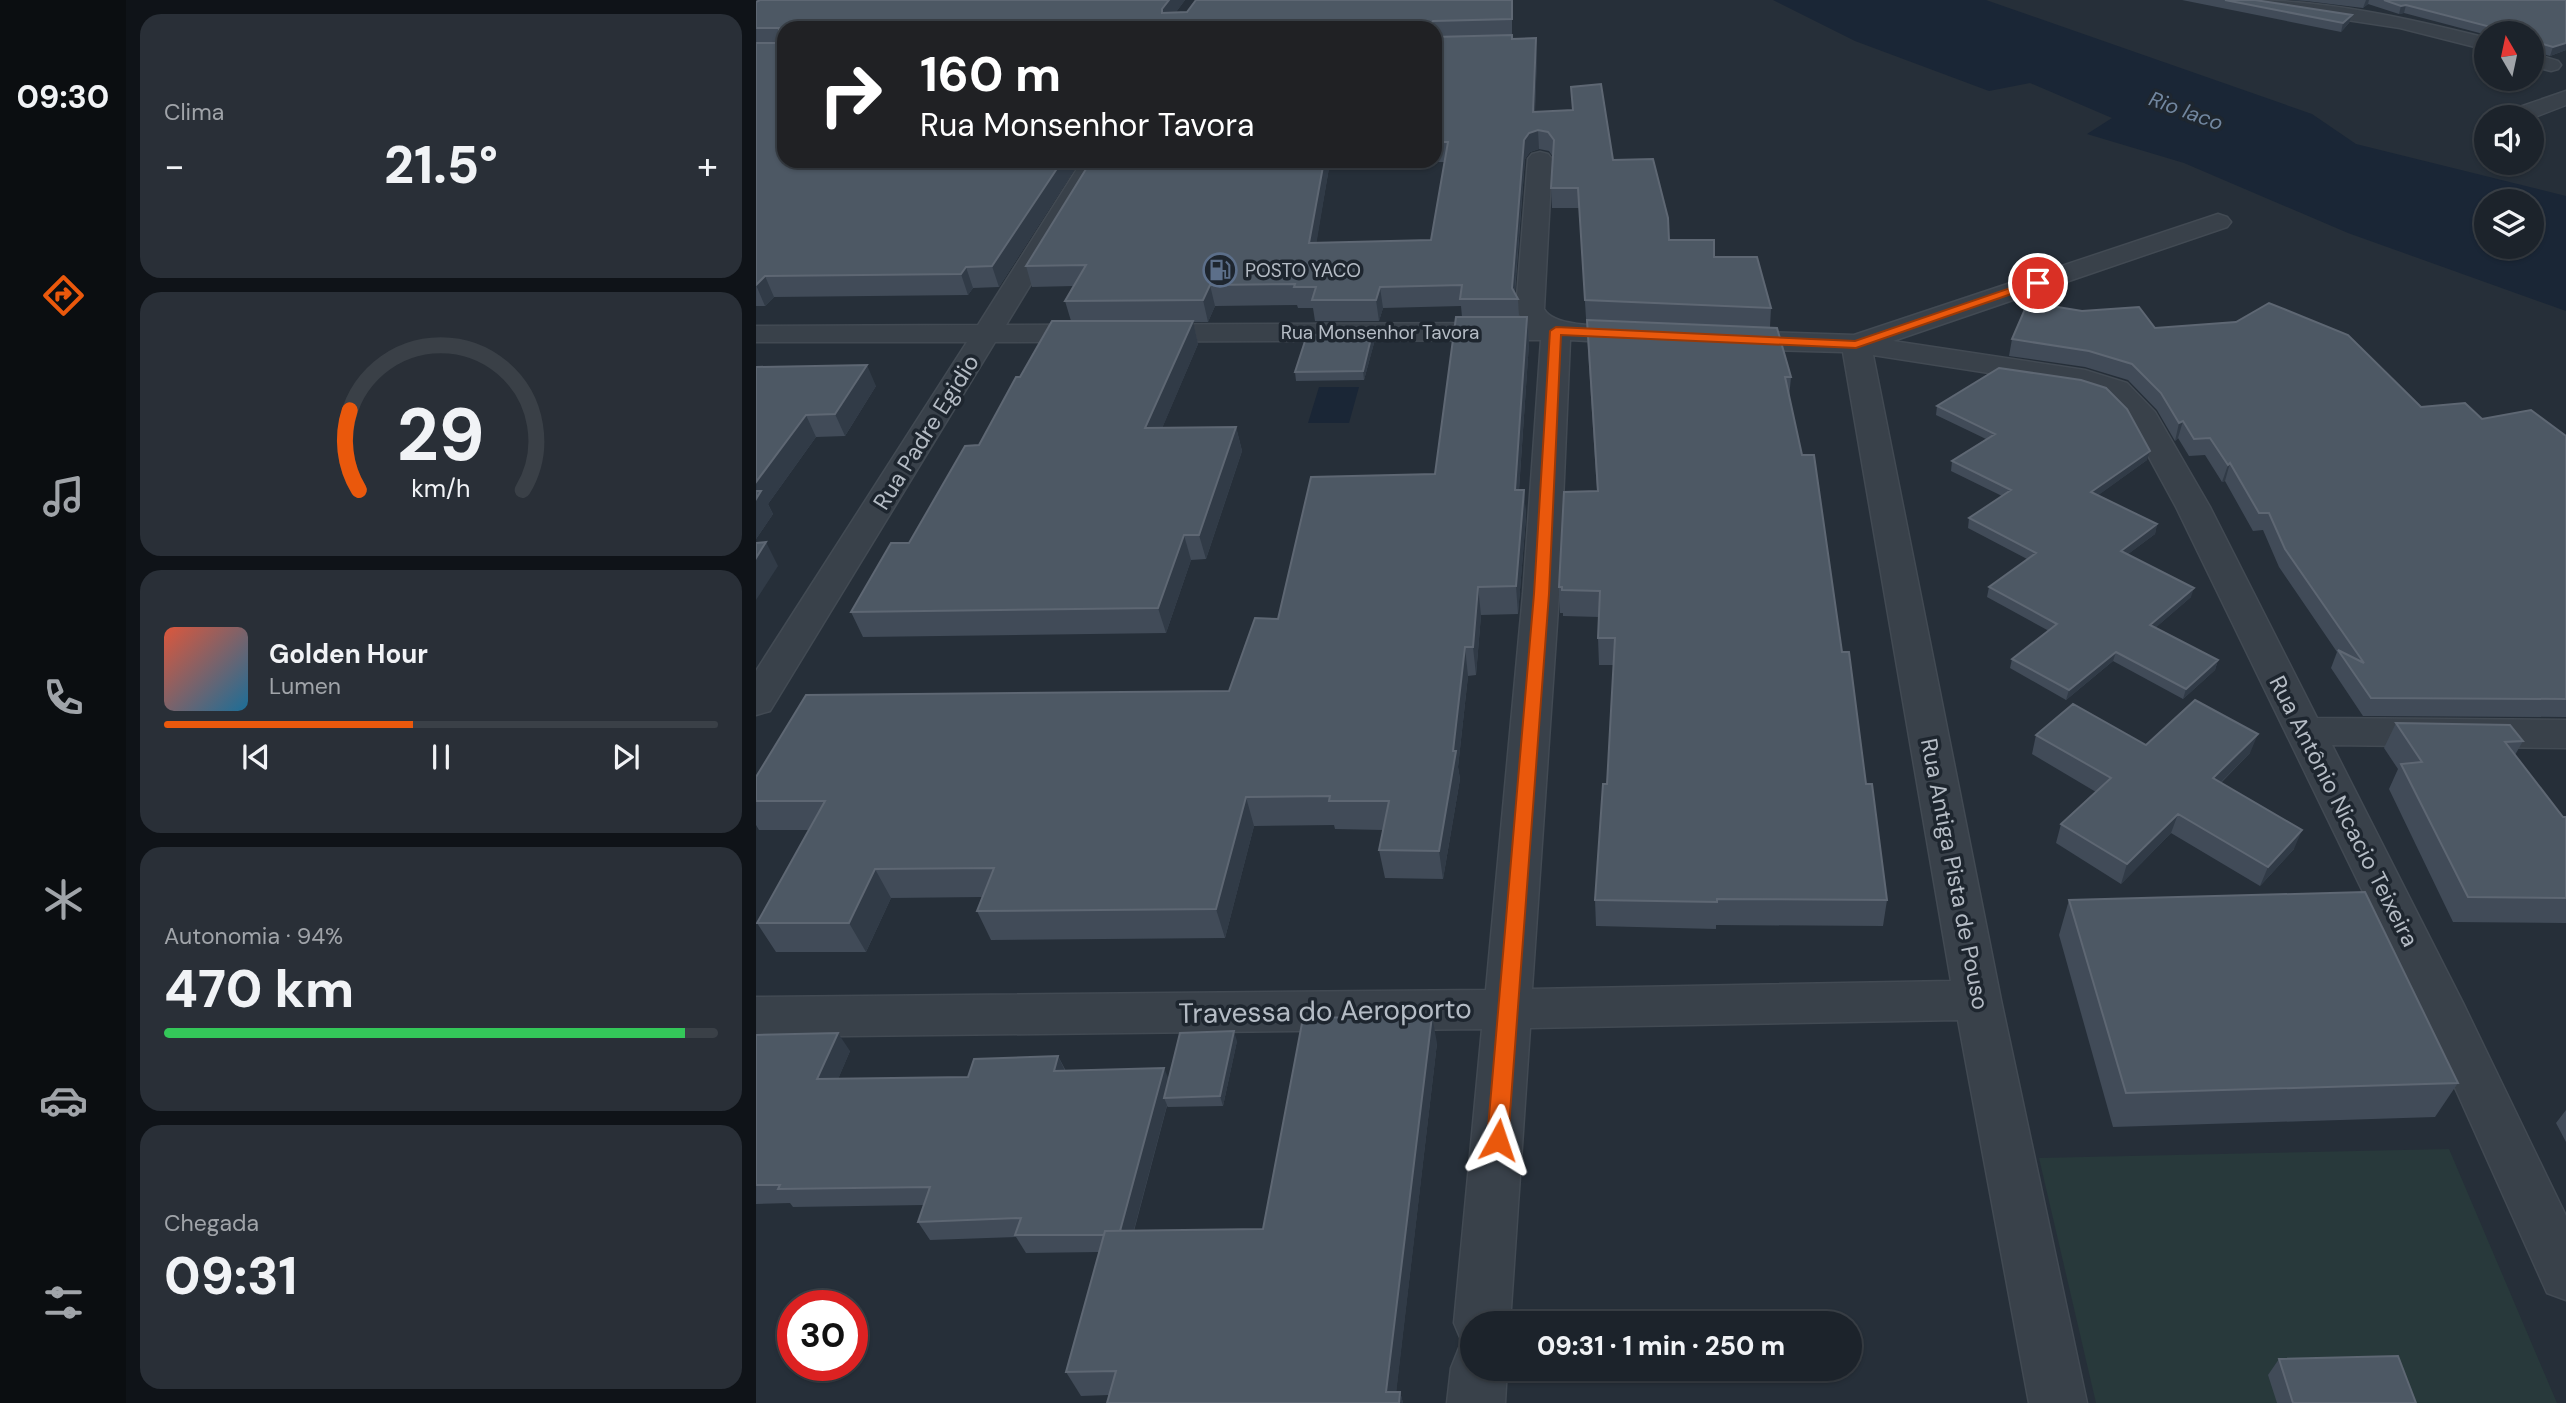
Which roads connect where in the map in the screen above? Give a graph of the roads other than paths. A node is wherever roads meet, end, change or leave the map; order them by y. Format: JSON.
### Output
{"nodes":[{"id":1,"x":2254,"y":0,"type":"edge"},
{"id":2,"x":2474,"y":41,"type":"edge"},
{"id":3,"x":2566,"y":99,"type":"edge"},
{"id":4,"x":2544,"y":106,"type":"edge"},
{"id":5,"x":1540,"y":159,"type":"edge"},
{"id":6,"x":1090,"y":168,"type":"edge"},
{"id":7,"x":2218,"y":222,"type":"dead end"},
{"id":8,"x":1556,"y":331,"type":"junction"},
{"id":9,"x":989,"y":333,"type":"junction"},
{"id":10,"x":756,"y":334,"type":"edge"},
{"id":11,"x":1661,"y":336,"type":"edge"},
{"id":12,"x":1700,"y":338,"type":"edge"},
{"id":13,"x":1856,"y":344,"type":"junction"},
{"id":14,"x":756,"y":702,"type":"edge"},
{"id":15,"x":2304,"y":731,"type":"junction"},
{"id":16,"x":2566,"y":734,"type":"edge"},
{"id":17,"x":1979,"y":1000,"type":"junction"},
{"id":18,"x":1509,"y":1009,"type":"junction"},
{"id":19,"x":756,"y":1017,"type":"edge"},
{"id":20,"x":2566,"y":1274,"type":"edge"},
{"id":21,"x":1483,"y":1311,"type":"edge"},
{"id":22,"x":1478,"y":1381,"type":"edge"},
{"id":23,"x":1476,"y":1403,"type":"edge"},
{"id":24,"x":2058,"y":1403,"type":"edge"}],
"edges":[{"from":1,"to":2,"type":"street"},
{"from":3,"to":4,"type":"street"},
{"from":5,"to":8,"type":"street"},
{"from":6,"to":9,"type":"street","name":"Rua Padre Egidio"},
{"from":7,"to":13,"type":"street"},
{"from":8,"to":9,"type":"street","name":"Rua Monsenhor Tavora"},
{"from":8,"to":11,"type":"street","name":"Rua Monsenhor Tavora"},
{"from":8,"to":18,"type":"street"},
{"from":9,"to":10,"type":"street","name":"Rua Monsenhor Tavora"},
{"from":9,"to":14,"type":"street","name":"Rua Padre Egidio"},
{"from":12,"to":13,"type":"street"},
{"from":13,"to":15,"type":"street","name":"Rua Antônio Nicacio Teixeira"},
{"from":13,"to":17,"type":"street","name":"Rua Antiga Pista de Pouso"},
{"from":15,"to":16,"type":"street"},
{"from":15,"to":20,"type":"street","name":"Rua Antônio Nicacio Teixeira"},
{"from":17,"to":18,"type":"street","name":"Travessa do Aeroporto"},
{"from":17,"to":24,"type":"street","name":"Rua Antiga Pista de Pouso"},
{"from":18,"to":19,"type":"street","name":"Travessa do Aeroporto"},
{"from":18,"to":21,"type":"street"},
{"from":22,"to":23,"type":"street"}]}
